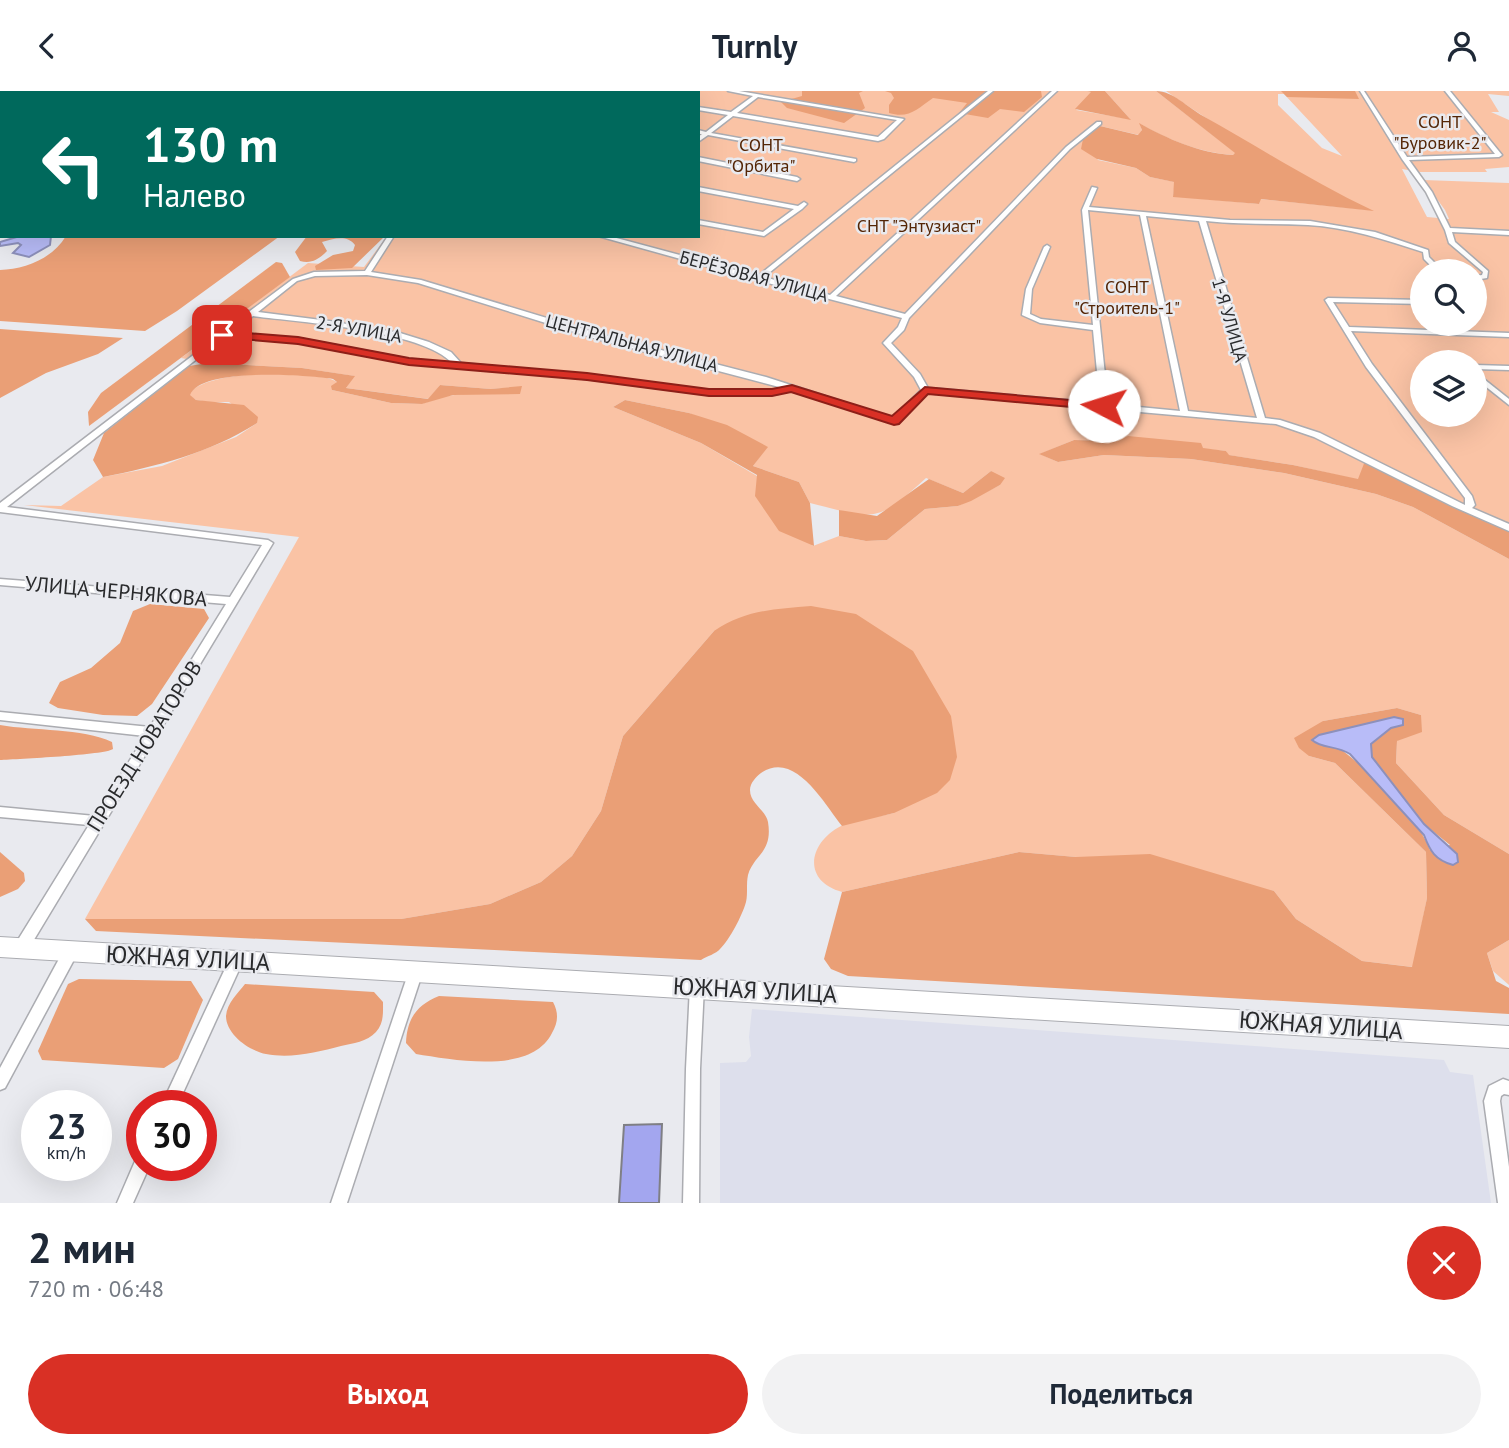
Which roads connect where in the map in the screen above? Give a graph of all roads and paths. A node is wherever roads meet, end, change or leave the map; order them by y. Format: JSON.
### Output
{"nodes":[{"id":1,"x":730,"y":91,"type":"edge"},
{"id":2,"x":991,"y":91,"type":"edge"},
{"id":3,"x":1055,"y":91,"type":"edge"},
{"id":4,"x":1362,"y":91,"type":"edge"},
{"id":5,"x":1447,"y":91,"type":"edge"},
{"id":6,"x":756,"y":96,"type":"junction"},
{"id":7,"x":700,"y":108,"type":"edge"},
{"id":8,"x":733,"y":114,"type":"junction"},
{"id":9,"x":1099,"y":123,"type":"dead end"},
{"id":10,"x":700,"y":132,"type":"edge"},
{"id":11,"x":707,"y":133,"type":"junction"},
{"id":12,"x":700,"y":138,"type":"edge"},
{"id":13,"x":700,"y":159,"type":"edge"},
{"id":14,"x":1405,"y":159,"type":"junction"},
{"id":15,"x":854,"y":160,"type":"dead end"},
{"id":16,"x":797,"y":179,"type":"dead end"},
{"id":17,"x":1094,"y":188,"type":"dead end"},
{"id":18,"x":700,"y":189,"type":"edge"},
{"id":19,"x":1085,"y":208,"type":"junction"},
{"id":20,"x":1143,"y":214,"type":"junction"},
{"id":21,"x":1202,"y":220,"type":"junction"},
{"id":22,"x":700,"y":222,"type":"edge"},
{"id":23,"x":1448,"y":230,"type":"junction"},
{"id":24,"x":1509,"y":233,"type":"edge"},
{"id":25,"x":390,"y":238,"type":"edge"},
{"id":26,"x":608,"y":238,"type":"edge"},
{"id":27,"x":1047,"y":247,"type":"dead end"},
{"id":28,"x":1427,"y":259,"type":"edge"},
{"id":29,"x":1470,"y":259,"type":"edge"},
{"id":30,"x":367,"y":273,"type":"junction"},
{"id":31,"x":758,"y":279,"type":"junction"},
{"id":32,"x":830,"y":298,"type":"junction"},
{"id":33,"x":1410,"y":302,"type":"edge"},
{"id":34,"x":250,"y":313,"type":"junction"},
{"id":35,"x":906,"y":317,"type":"junction"},
{"id":36,"x":1097,"y":328,"type":"junction"},
{"id":37,"x":1348,"y":329,"type":"junction"},
{"id":38,"x":222,"y":335,"type":"junction"},
{"id":39,"x":1509,"y":335,"type":"edge"},
{"id":40,"x":459,"y":366,"type":"junction"},
{"id":41,"x":1487,"y":367,"type":"edge"},
{"id":42,"x":1509,"y":368,"type":"edge"},
{"id":43,"x":1487,"y":384,"type":"edge"},
{"id":44,"x":792,"y":388,"type":"junction"},
{"id":45,"x":925,"y":390,"type":"junction"},
{"id":46,"x":1509,"y":403,"type":"edge"},
{"id":47,"x":1104,"y":406,"type":"junction"},
{"id":48,"x":1184,"y":412,"type":"junction"},
{"id":49,"x":1261,"y":419,"type":"junction"},
{"id":50,"x":0,"y":509,"type":"edge"},
{"id":51,"x":1466,"y":509,"type":"junction"},
{"id":52,"x":1509,"y":528,"type":"edge"},
{"id":53,"x":0,"y":582,"type":"edge"},
{"id":54,"x":232,"y":601,"type":"junction"},
{"id":55,"x":0,"y":716,"type":"edge"},
{"id":56,"x":154,"y":732,"type":"junction"},
{"id":57,"x":0,"y":811,"type":"edge"},
{"id":58,"x":98,"y":821,"type":"junction"},
{"id":59,"x":10,"y":947,"type":"edge"},
{"id":60,"x":71,"y":951,"type":"junction"},
{"id":61,"x":236,"y":961,"type":"junction"},
{"id":62,"x":416,"y":971,"type":"junction"},
{"id":63,"x":697,"y":986,"type":"junction"},
{"id":64,"x":1509,"y":1037,"type":"edge"},
{"id":65,"x":0,"y":1083,"type":"edge"},
{"id":66,"x":1509,"y":1088,"type":"edge"},
{"id":67,"x":176,"y":1090,"type":"edge"},
{"id":68,"x":135,"y":1181,"type":"edge"},
{"id":69,"x":125,"y":1203,"type":"edge"},
{"id":70,"x":339,"y":1203,"type":"edge"},
{"id":71,"x":691,"y":1203,"type":"edge"},
{"id":72,"x":1506,"y":1203,"type":"edge"}],
"edges":[{"from":1,"to":6,"type":"street"},
{"from":2,"to":31,"type":"street"},
{"from":3,"to":32,"type":"street"},
{"from":4,"to":14,"type":"street"},
{"from":5,"to":14,"type":"street"},
{"from":6,"to":8,"type":"street"},
{"from":6,"to":8,"type":"street"},
{"from":7,"to":8,"type":"street"},
{"from":8,"to":11,"type":"street"},
{"from":9,"to":35,"type":"street"},
{"from":10,"to":11,"type":"street"},
{"from":11,"to":12,"type":"street"},
{"from":11,"to":15,"type":"street"},
{"from":13,"to":16,"type":"street"},
{"from":14,"to":23,"type":"street"},
{"from":17,"to":19,"type":"street"},
{"from":18,"to":22,"type":"street"},
{"from":19,"to":20,"type":"street"},
{"from":19,"to":36,"type":"street"},
{"from":20,"to":21,"type":"street"},
{"from":20,"to":48,"type":"street"},
{"from":21,"to":28,"type":"street"},
{"from":21,"to":49,"type":"street","name":"1-Я УЛИЦА"},
{"from":23,"to":24,"type":"street"},
{"from":23,"to":29,"type":"street"},
{"from":25,"to":30,"type":"street"},
{"from":26,"to":31,"type":"street","name":"БЕРЁЗОВАЯ УЛИЦА"},
{"from":27,"to":36,"type":"street"},
{"from":30,"to":34,"type":"street","name":"ЦЕНТРАЛЬНАЯ УЛИЦА"},
{"from":30,"to":44,"type":"street","name":"ЦЕНТРАЛЬНАЯ УЛИЦА"},
{"from":31,"to":32,"type":"street","name":"БЕРЁЗОВАЯ УЛИЦА"},
{"from":32,"to":35,"type":"street","name":"БЕРЁЗОВАЯ УЛИЦА"},
{"from":33,"to":37,"type":"street"},
{"from":34,"to":38,"type":"street","name":"ЦЕНТРАЛЬНАЯ УЛИЦА"},
{"from":34,"to":40,"type":"street","name":"2-Я УЛИЦА"},
{"from":35,"to":45,"type":"street"},
{"from":36,"to":47,"type":"street"},
{"from":37,"to":39,"type":"street"},
{"from":37,"to":51,"type":"street"},
{"from":38,"to":40,"type":"street"},
{"from":38,"to":50,"type":"street","name":"ЦЕНТРАЛЬНАЯ УЛИЦА"},
{"from":40,"to":44,"type":"street"},
{"from":41,"to":42,"type":"street"},
{"from":43,"to":46,"type":"street"},
{"from":44,"to":45,"type":"street","name":"ЦЕНТРАЛЬНАЯ УЛИЦА"},
{"from":45,"to":47,"type":"street"},
{"from":47,"to":48,"type":"street"},
{"from":48,"to":49,"type":"street"},
{"from":49,"to":51,"type":"street"},
{"from":50,"to":54,"type":"street","name":"ПРОЕЗД НОВАТОРОВ"},
{"from":51,"to":52,"type":"street"},
{"from":53,"to":54,"type":"street","name":"УЛИЦА ЧЕРНЯКОВА"},
{"from":54,"to":56,"type":"street","name":"ПРОЕЗД НОВАТОРОВ"},
{"from":55,"to":56,"type":"street"},
{"from":56,"to":58,"type":"street","name":"ПРОЕЗД НОВАТОРОВ"},
{"from":57,"to":58,"type":"street"},
{"from":58,"to":59,"type":"street","name":"ПРОЕЗД НОВАТОРОВ"},
{"from":59,"to":60,"type":"main road","name":"ЮЖНАЯ УЛИЦА"},
{"from":60,"to":61,"type":"main road","name":"ЮЖНАЯ УЛИЦА"},
{"from":60,"to":65,"type":"street"},
{"from":61,"to":62,"type":"main road","name":"ЮЖНАЯ УЛИЦА"},
{"from":61,"to":67,"type":"street"},
{"from":62,"to":63,"type":"main road","name":"ЮЖНАЯ УЛИЦА"},
{"from":62,"to":70,"type":"street"},
{"from":63,"to":64,"type":"main road","name":"ЮЖНАЯ УЛИЦА"},
{"from":63,"to":71,"type":"street"},
{"from":66,"to":72,"type":"street"},
{"from":68,"to":69,"type":"street"}]}
